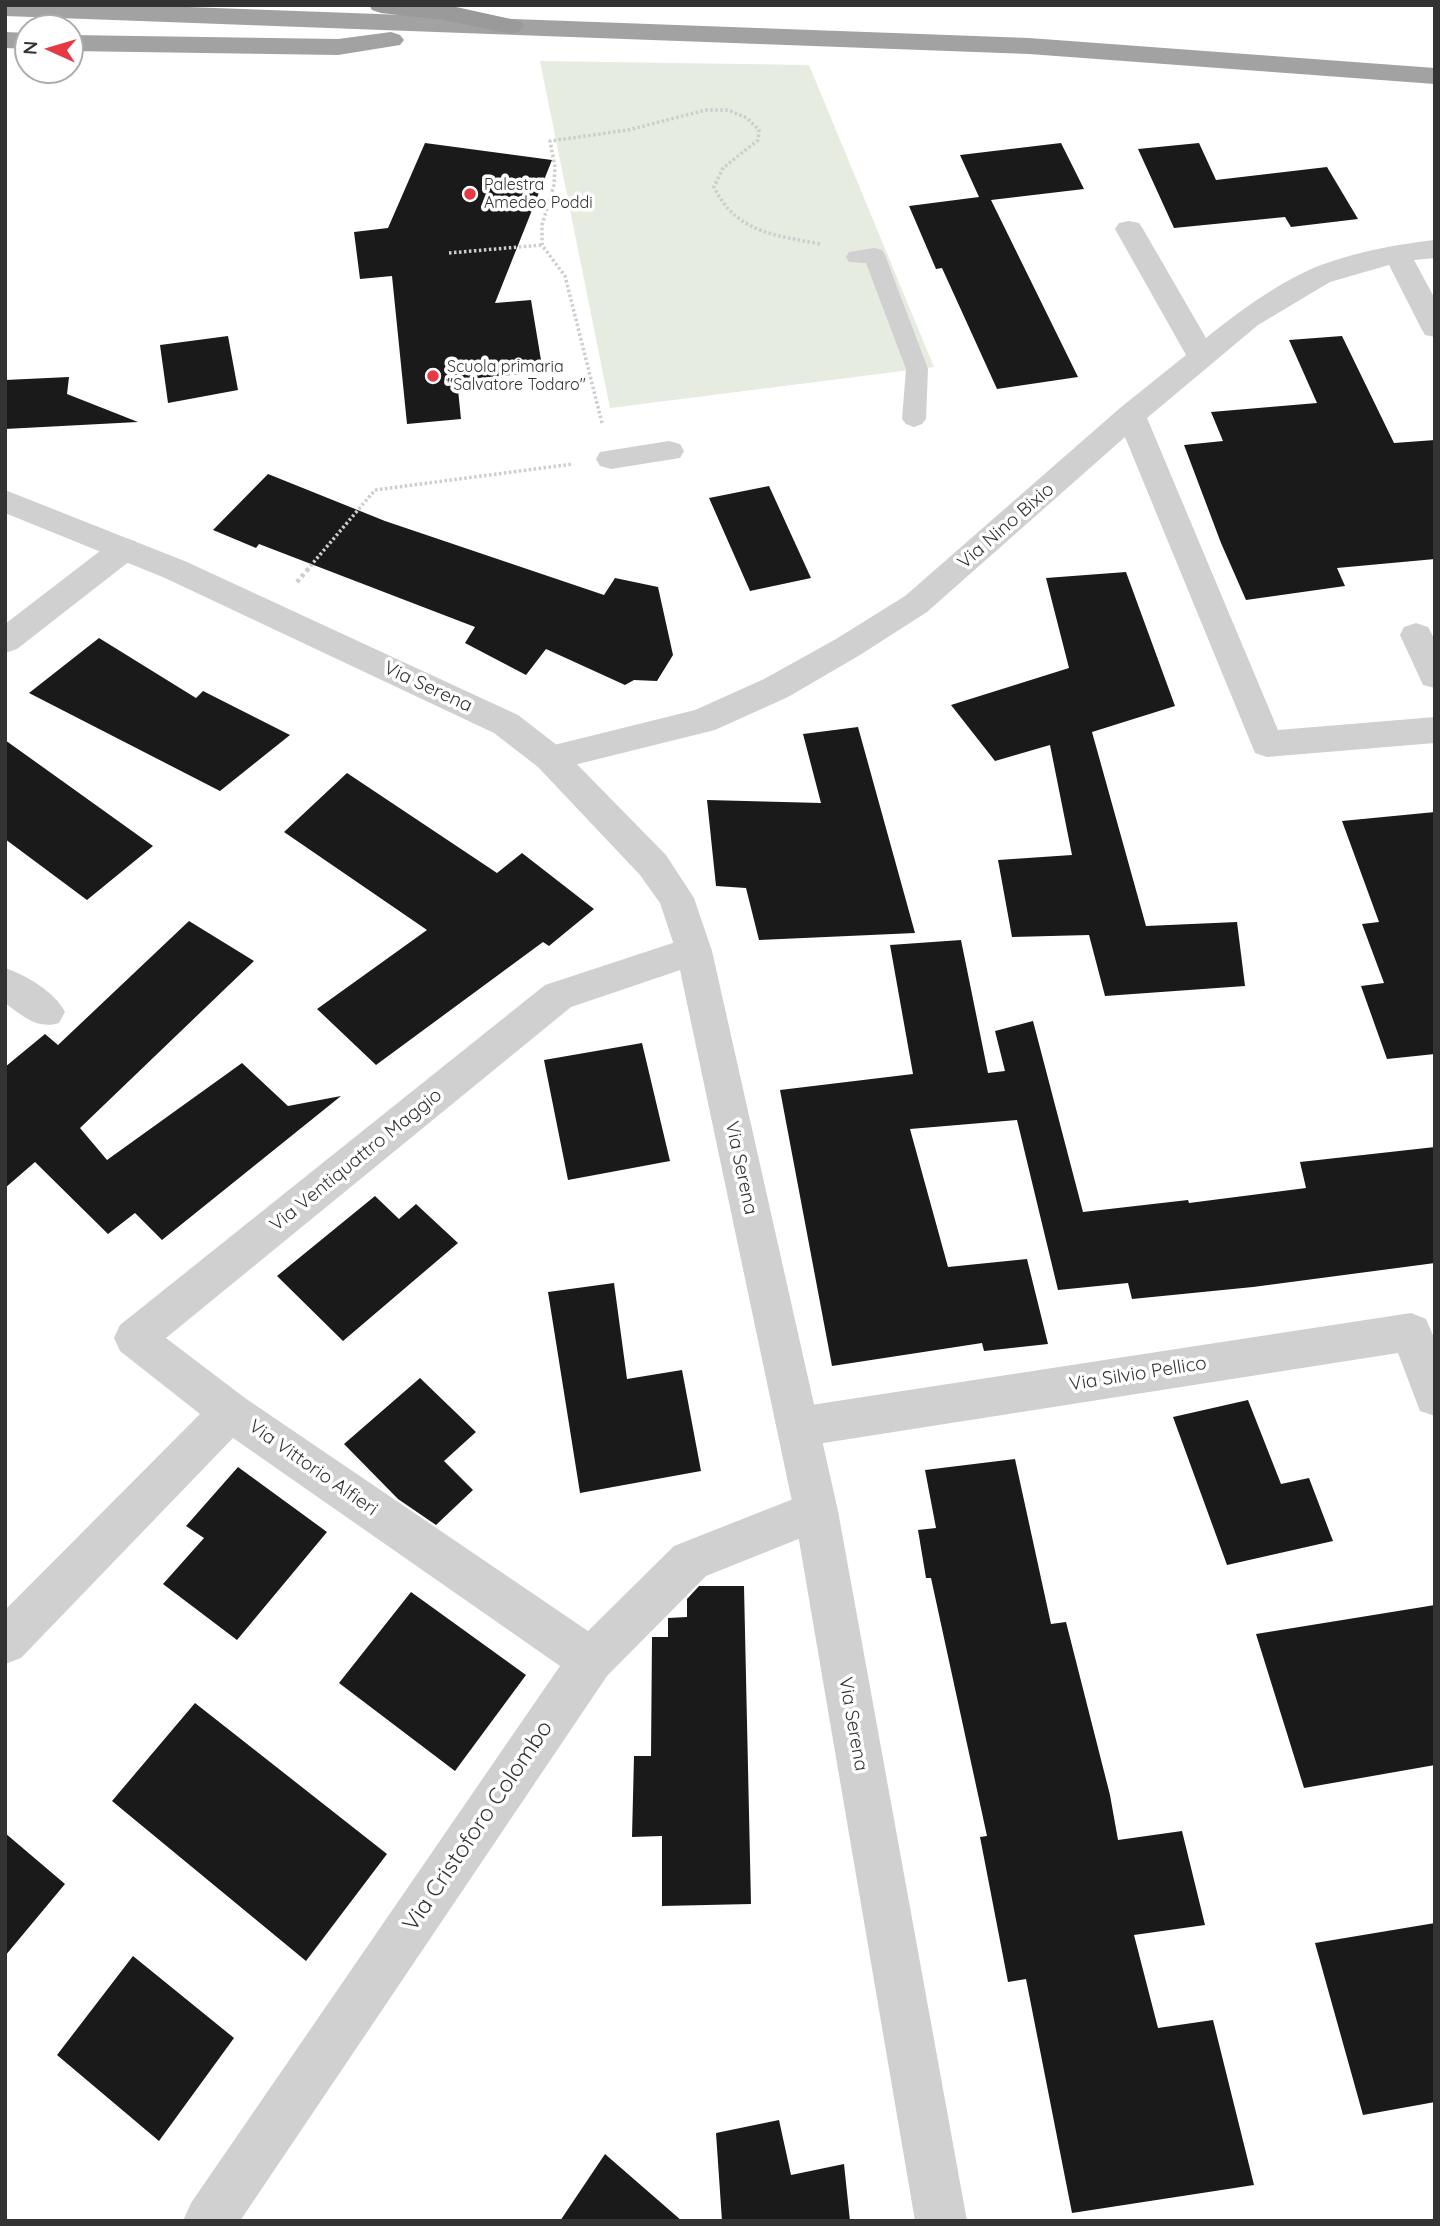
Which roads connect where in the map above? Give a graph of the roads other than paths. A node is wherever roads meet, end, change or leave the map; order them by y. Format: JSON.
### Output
{"nodes":[{"id":1,"x":260,"y":5,"type":"edge"},
{"id":2,"x":381,"y":5,"type":"edge"},
{"id":3,"x":5,"y":8,"type":"edge"},
{"id":4,"x":511,"y":26,"type":"junction"},
{"id":5,"x":84,"y":43,"type":"edge"},
{"id":6,"x":1435,"y":76,"type":"edge"},
{"id":7,"x":1129,"y":229,"type":"dead end"},
{"id":8,"x":1435,"y":249,"type":"edge"},
{"id":9,"x":1397,"y":253,"type":"junction"},
{"id":10,"x":857,"y":257,"type":"road end"},
{"id":11,"x":1435,"y":328,"type":"edge"},
{"id":12,"x":1202,"y":357,"type":"junction"},
{"id":13,"x":1131,"y":415,"type":"junction"},
{"id":14,"x":914,"y":419,"type":"dead end"},
{"id":15,"x":669,"y":451,"type":"dead end"},
{"id":16,"x":611,"y":459,"type":"road end"},
{"id":17,"x":5,"y":501,"type":"edge"},
{"id":18,"x":124,"y":550,"type":"junction"},
{"id":19,"x":1416,"y":635,"type":"dead end"},
{"id":20,"x":5,"y":641,"type":"edge"},
{"id":21,"x":1435,"y":676,"type":"edge"},
{"id":22,"x":1435,"y":730,"type":"edge"},
{"id":23,"x":550,"y":758,"type":"junction"},
{"id":24,"x":694,"y":951,"type":"junction"},
{"id":25,"x":5,"y":983,"type":"edge"},
{"id":26,"x":46,"y":1012,"type":"dead end"},
{"id":27,"x":1435,"y":1397,"type":"edge"},
{"id":28,"x":230,"y":1412,"type":"junction"},
{"id":29,"x":798,"y":1427,"type":"junction"},
{"id":30,"x":816,"y":1511,"type":"junction"},
{"id":31,"x":5,"y":1642,"type":"edge"},
{"id":32,"x":591,"y":1660,"type":"junction"},
{"id":33,"x":209,"y":2221,"type":"edge"},
{"id":34,"x":941,"y":2221,"type":"edge"}],
"edges":[{"from":1,"to":4,"type":"highway"},
{"from":2,"to":4,"type":"highway"},
{"from":3,"to":4,"type":"highway"},
{"from":4,"to":5,"type":"highway"},
{"from":4,"to":6,"type":"highway"},
{"from":7,"to":12,"type":"street"},
{"from":8,"to":9,"type":"street","name":"Via Nino Bixio"},
{"from":9,"to":11,"type":"street"},
{"from":9,"to":12,"type":"street","name":"Via Nino Bixio"},
{"from":10,"to":14,"type":"lane"},
{"from":12,"to":13,"type":"street","name":"Via Nino Bixio"},
{"from":13,"to":22,"type":"street"},
{"from":13,"to":23,"type":"street","name":"Via Nino Bixio"},
{"from":15,"to":16,"type":"street"},
{"from":17,"to":18,"type":"street","name":"Via Serena"},
{"from":18,"to":20,"type":"street"},
{"from":18,"to":23,"type":"street","name":"Via Serena"},
{"from":19,"to":21,"type":"street"},
{"from":23,"to":24,"type":"street","name":"Via Serena"},
{"from":24,"to":28,"type":"street","name":"Via Ventiquattro Maggio"},
{"from":24,"to":29,"type":"street","name":"Via Serena"},
{"from":25,"to":26,"type":"street"},
{"from":27,"to":29,"type":"street","name":"Via Silvio Pellico"},
{"from":28,"to":31,"type":"street","name":"Via Vittorio Alfieri"},
{"from":28,"to":32,"type":"street","name":"Via Vittorio Alfieri"},
{"from":29,"to":30,"type":"street","name":"Via Serena"},
{"from":30,"to":32,"type":"street","name":"Via Cristoforo Colombo"},
{"from":30,"to":34,"type":"street","name":"Via Serena"},
{"from":32,"to":33,"type":"street","name":"Via Cristoforo Colombo"}]}
